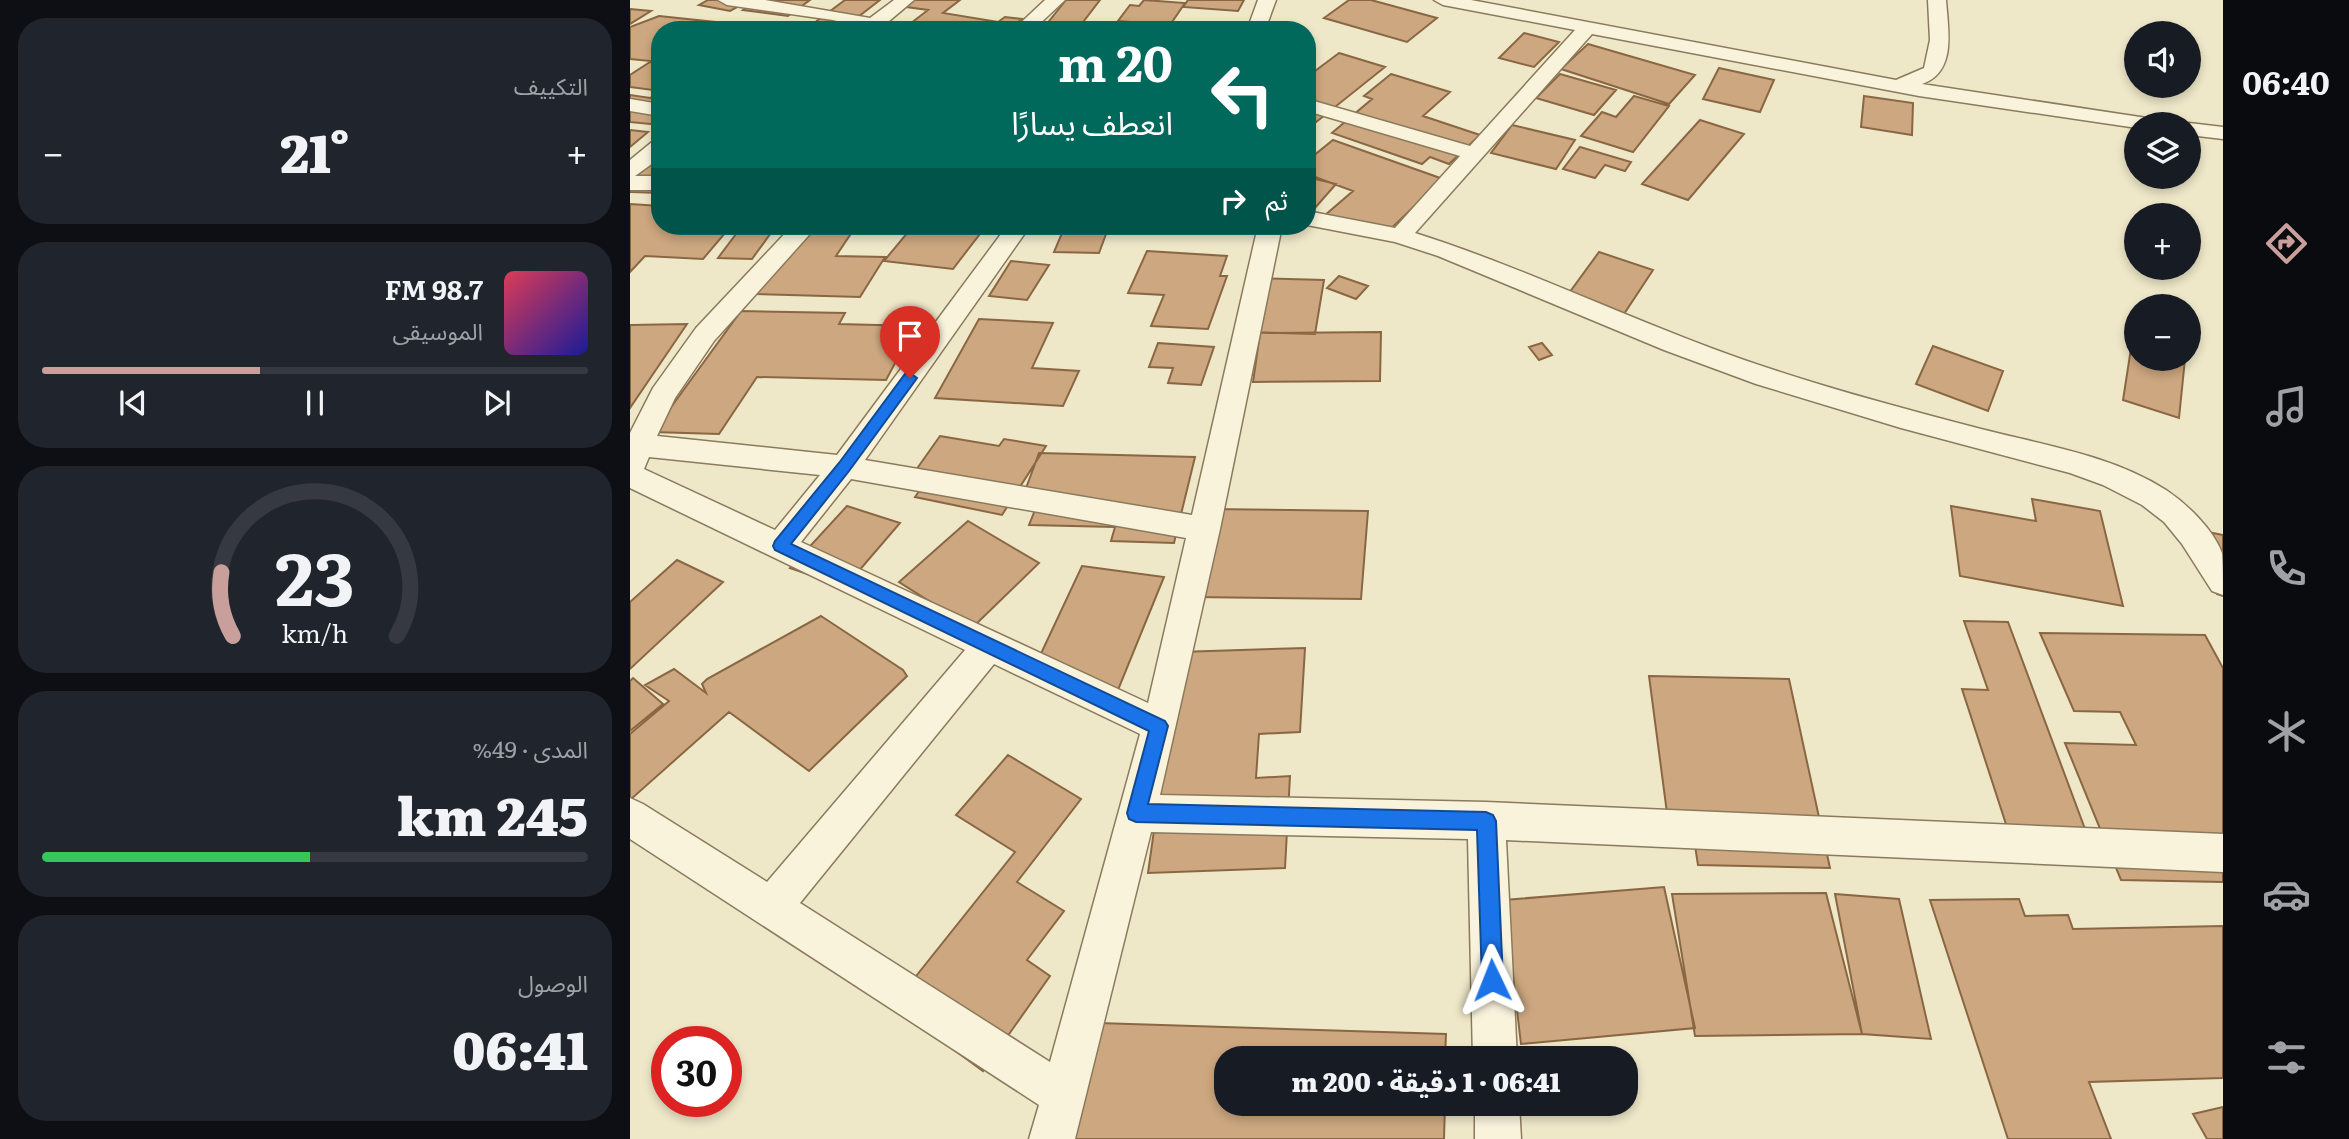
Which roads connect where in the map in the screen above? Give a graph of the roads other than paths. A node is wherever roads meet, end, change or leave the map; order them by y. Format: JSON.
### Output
{"nodes":[{"id":1,"x":727,"y":0,"type":"edge"},
{"id":2,"x":905,"y":0,"type":"edge"},
{"id":3,"x":1056,"y":0,"type":"edge"},
{"id":4,"x":1267,"y":0,"type":"edge"},
{"id":5,"x":1443,"y":0,"type":"edge"},
{"id":6,"x":1565,"y":0,"type":"edge"},
{"id":7,"x":1937,"y":0,"type":"edge"},
{"id":8,"x":821,"y":13,"type":"junction"},
{"id":9,"x":812,"y":21,"type":"edge"},
{"id":10,"x":864,"y":21,"type":"edge"},
{"id":11,"x":878,"y":21,"type":"edge"},
{"id":12,"x":1033,"y":21,"type":"edge"},
{"id":13,"x":1259,"y":21,"type":"edge"},
{"id":14,"x":1553,"y":21,"type":"junction"},
{"id":15,"x":1587,"y":27,"type":"junction"},
{"id":16,"x":1896,"y":86,"type":"junction"},
{"id":17,"x":630,"y":105,"type":"edge"},
{"id":18,"x":651,"y":108,"type":"edge"},
{"id":19,"x":1316,"y":108,"type":"edge"},
{"id":20,"x":2124,"y":120,"type":"edge"},
{"id":21,"x":2201,"y":130,"type":"edge"},
{"id":22,"x":2223,"y":133,"type":"edge"},
{"id":23,"x":651,"y":154,"type":"edge"},
{"id":24,"x":1475,"y":154,"type":"junction"},
{"id":25,"x":630,"y":171,"type":"edge"},
{"id":26,"x":630,"y":183,"type":"edge"},
{"id":27,"x":651,"y":183,"type":"edge"},
{"id":28,"x":1316,"y":220,"type":"edge"},
{"id":29,"x":796,"y":235,"type":"edge"},
{"id":30,"x":1012,"y":235,"type":"edge"},
{"id":31,"x":1268,"y":235,"type":"edge"},
{"id":32,"x":1400,"y":236,"type":"junction"},
{"id":33,"x":632,"y":458,"type":"edge"},
{"id":34,"x":844,"y":467,"type":"junction"},
{"id":35,"x":1205,"y":529,"type":"junction"},
{"id":36,"x":780,"y":546,"type":"junction"},
{"id":37,"x":2223,"y":582,"type":"edge"},
{"id":38,"x":989,"y":645,"type":"junction"},
{"id":39,"x":1159,"y":726,"type":"junction"},
{"id":40,"x":1136,"y":813,"type":"junction"},
{"id":41,"x":630,"y":817,"type":"edge"},
{"id":42,"x":1486,"y":821,"type":"junction"},
{"id":43,"x":2223,"y":853,"type":"edge"},
{"id":44,"x":772,"y":907,"type":"junction"},
{"id":45,"x":1495,"y":1046,"type":"edge"},
{"id":46,"x":1063,"y":1095,"type":"junction"},
{"id":47,"x":1497,"y":1116,"type":"edge"},
{"id":48,"x":1052,"y":1139,"type":"edge"},
{"id":49,"x":1498,"y":1139,"type":"edge"}],
"edges":[{"from":1,"to":8,"type":"street"},
{"from":2,"to":11,"type":"street"},
{"from":3,"to":12,"type":"street"},
{"from":4,"to":13,"type":"street"},
{"from":5,"to":14,"type":"street"},
{"from":6,"to":14,"type":"street"},
{"from":7,"to":16,"type":"street"},
{"from":8,"to":9,"type":"street"},
{"from":8,"to":10,"type":"street"},
{"from":14,"to":15,"type":"street"},
{"from":15,"to":16,"type":"street"},
{"from":15,"to":24,"type":"street"},
{"from":16,"to":20,"type":"street"},
{"from":17,"to":18,"type":"street"},
{"from":19,"to":24,"type":"street"},
{"from":21,"to":22,"type":"street"},
{"from":23,"to":25,"type":"street"},
{"from":24,"to":32,"type":"street"},
{"from":26,"to":27,"type":"street"},
{"from":28,"to":32,"type":"street"},
{"from":29,"to":33,"type":"street"},
{"from":30,"to":34,"type":"street"},
{"from":31,"to":35,"type":"street"},
{"from":32,"to":37,"type":"street"},
{"from":33,"to":34,"type":"street"},
{"from":33,"to":36,"type":"street"},
{"from":34,"to":35,"type":"street"},
{"from":34,"to":36,"type":"street"},
{"from":35,"to":39,"type":"street"},
{"from":36,"to":38,"type":"street"},
{"from":38,"to":39,"type":"street"},
{"from":38,"to":44,"type":"street"},
{"from":39,"to":40,"type":"street"},
{"from":40,"to":42,"type":"street"},
{"from":40,"to":46,"type":"street"},
{"from":41,"to":44,"type":"street"},
{"from":42,"to":43,"type":"street"},
{"from":42,"to":45,"type":"street"},
{"from":44,"to":46,"type":"street"},
{"from":46,"to":48,"type":"street"},
{"from":47,"to":49,"type":"street"}]}
